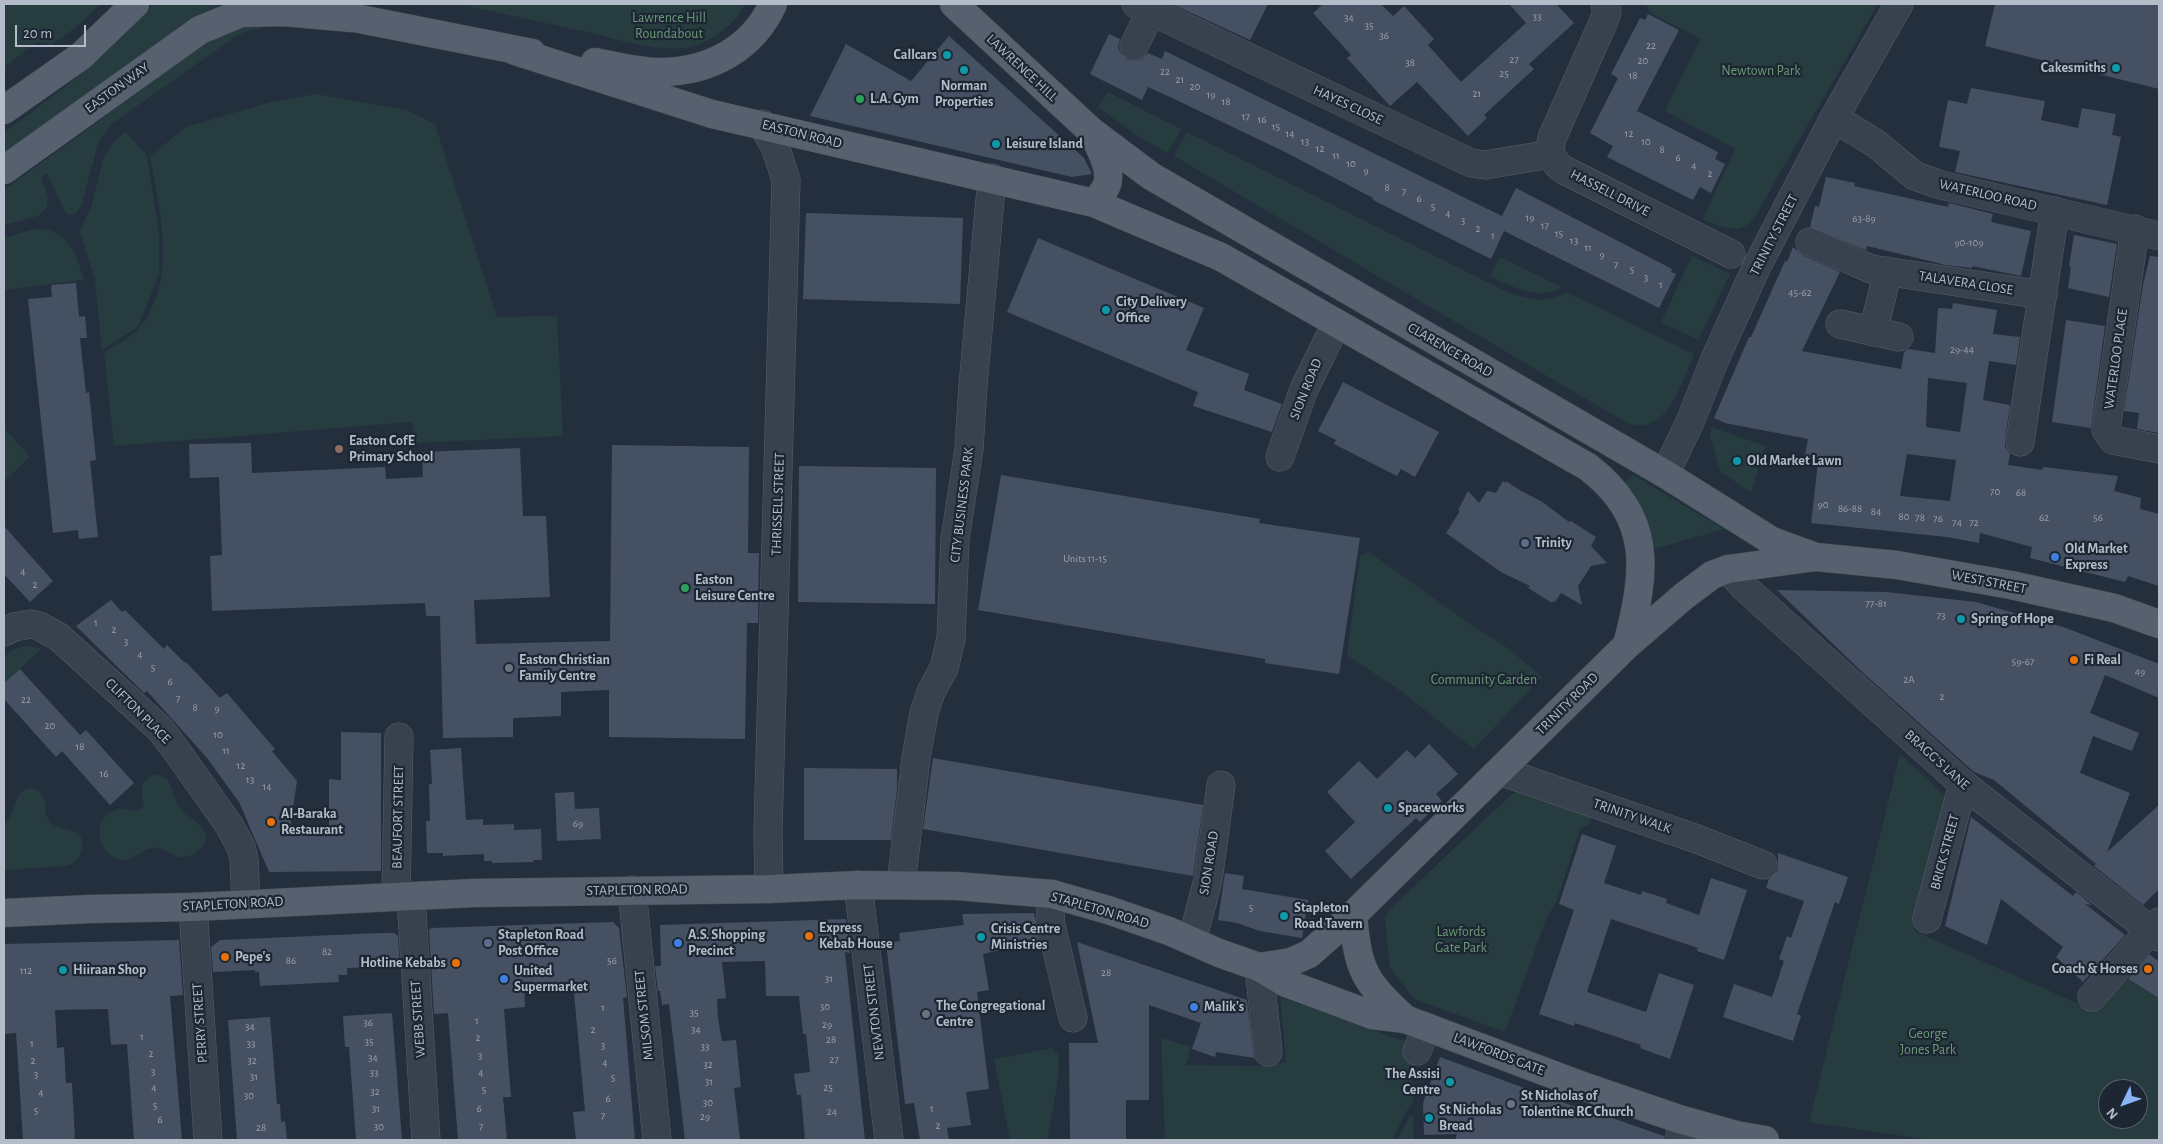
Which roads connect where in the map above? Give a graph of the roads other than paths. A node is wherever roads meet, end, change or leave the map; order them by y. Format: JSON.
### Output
{"nodes":[{"id":1,"x":135,"y":4,"type":"edge"},
{"id":2,"x":328,"y":4,"type":"edge"},
{"id":3,"x":773,"y":4,"type":"edge"},
{"id":4,"x":954,"y":4,"type":"edge"},
{"id":5,"x":1900,"y":4,"type":"edge"},
{"id":6,"x":1144,"y":7,"type":"edge"},
{"id":7,"x":1610,"y":7,"type":"edge"},
{"id":8,"x":355,"y":18,"type":"junction"},
{"id":9,"x":1134,"y":46,"type":"dead end"},
{"id":10,"x":514,"y":51,"type":"junction"},
{"id":11,"x":4,"y":110,"type":"edge"},
{"id":12,"x":1834,"y":118,"type":"junction"},
{"id":13,"x":762,"y":124,"type":"junction"},
{"id":14,"x":1091,"y":131,"type":"junction"},
{"id":15,"x":1551,"y":154,"type":"junction"},
{"id":16,"x":4,"y":170,"type":"edge"},
{"id":17,"x":992,"y":178,"type":"junction"},
{"id":18,"x":1094,"y":203,"type":"junction"},
{"id":19,"x":2055,"y":211,"type":"junction"},
{"id":20,"x":2147,"y":232,"type":"edge"},
{"id":21,"x":1810,"y":242,"type":"dead end"},
{"id":22,"x":1731,"y":254,"type":"dead end"},
{"id":23,"x":1888,"y":271,"type":"junction"},
{"id":24,"x":2043,"y":296,"type":"junction"},
{"id":25,"x":1336,"y":324,"type":"junction"},
{"id":26,"x":1840,"y":324,"type":"dead end"},
{"id":27,"x":1872,"y":332,"type":"junction"},
{"id":28,"x":1899,"y":337,"type":"dead end"},
{"id":29,"x":2020,"y":442,"type":"dead end"},
{"id":30,"x":2159,"y":449,"type":"edge"},
{"id":31,"x":1280,"y":457,"type":"dead end"},
{"id":32,"x":1665,"y":474,"type":"junction"},
{"id":33,"x":1816,"y":557,"type":"junction"},
{"id":34,"x":1728,"y":569,"type":"junction"},
{"id":35,"x":2159,"y":624,"type":"edge"},
{"id":36,"x":4,"y":632,"type":"edge"},
{"id":37,"x":1628,"y":645,"type":"junction"},
{"id":38,"x":399,"y":737,"type":"dead end"},
{"id":39,"x":1500,"y":771,"type":"junction"},
{"id":40,"x":1963,"y":784,"type":"junction"},
{"id":41,"x":1221,"y":785,"type":"dead end"},
{"id":42,"x":1763,"y":865,"type":"dead end"},
{"id":43,"x":858,"y":885,"type":"junction"},
{"id":44,"x":901,"y":885,"type":"junction"},
{"id":45,"x":769,"y":889,"type":"junction"},
{"id":46,"x":632,"y":890,"type":"junction"},
{"id":47,"x":1052,"y":894,"type":"junction"},
{"id":48,"x":404,"y":897,"type":"junction"},
{"id":49,"x":246,"y":903,"type":"junction"},
{"id":50,"x":193,"y":907,"type":"junction"},
{"id":51,"x":4,"y":913,"type":"edge"},
{"id":52,"x":1353,"y":915,"type":"junction"},
{"id":53,"x":1927,"y":919,"type":"dead end"},
{"id":54,"x":2156,"y":930,"type":"edge"},
{"id":55,"x":1192,"y":941,"type":"junction"},
{"id":56,"x":1259,"y":967,"type":"junction"},
{"id":57,"x":2092,"y":997,"type":"dead end"},
{"id":58,"x":1073,"y":1018,"type":"dead end"},
{"id":59,"x":1416,"y":1032,"type":"junction"},
{"id":60,"x":1268,"y":1052,"type":"dead end"},
{"id":61,"x":1679,"y":1130,"type":"edge"},
{"id":62,"x":1732,"y":1138,"type":"edge"},
{"id":63,"x":208,"y":1140,"type":"edge"},
{"id":64,"x":426,"y":1140,"type":"edge"},
{"id":65,"x":657,"y":1140,"type":"edge"},
{"id":66,"x":889,"y":1140,"type":"edge"},
{"id":67,"x":1765,"y":1140,"type":"edge"}],
"edges":[{"from":1,"to":11,"type":"main road"},
{"from":2,"to":8,"type":"main road"},
{"from":3,"to":10,"type":"main road"},
{"from":4,"to":14,"type":"main road","name":"LAWRENCE HILL"},
{"from":5,"to":12,"type":"street","name":"TRINITY STREET"},
{"from":6,"to":9,"type":"street","name":"HAYES CLOSE"},
{"from":6,"to":15,"type":"street","name":"HAYES CLOSE"},
{"from":7,"to":15,"type":"street"},
{"from":8,"to":10,"type":"main road"},
{"from":8,"to":16,"type":"main road","name":"EASTON WAY"},
{"from":10,"to":13,"type":"main road","name":"EASTON ROAD"},
{"from":12,"to":19,"type":"street","name":"WATERLOO ROAD"},
{"from":12,"to":32,"type":"street","name":"TRINITY STREET"},
{"from":13,"to":17,"type":"main road","name":"EASTON ROAD"},
{"from":13,"to":45,"type":"street","name":"THRISSELL STREET"},
{"from":14,"to":18,"type":"main road"},
{"from":14,"to":32,"type":"main road","name":"CLARENCE ROAD"},
{"from":15,"to":22,"type":"street","name":"HASSELL DRIVE"},
{"from":17,"to":18,"type":"main road","name":"EASTON ROAD"},
{"from":17,"to":44,"type":"street","name":"CITY BUSINESS PARK"},
{"from":18,"to":25,"type":"main road"},
{"from":19,"to":20,"type":"street","name":"WATERLOO ROAD"},
{"from":19,"to":24,"type":"street"},
{"from":20,"to":30,"type":"street","name":"WATERLOO PLACE"},
{"from":21,"to":23,"type":"street","name":"TALAVERA CLOSE"},
{"from":23,"to":24,"type":"street","name":"TALAVERA CLOSE"},
{"from":23,"to":27,"type":"street"},
{"from":24,"to":29,"type":"street"},
{"from":25,"to":31,"type":"street","name":"SION ROAD"},
{"from":25,"to":37,"type":"main road"},
{"from":26,"to":27,"type":"street"},
{"from":27,"to":28,"type":"street"},
{"from":32,"to":33,"type":"main road","name":"CLARENCE ROAD"},
{"from":33,"to":34,"type":"main road","name":"TRINITY ROAD"},
{"from":33,"to":35,"type":"main road","name":"WEST STREET"},
{"from":34,"to":37,"type":"main road","name":"TRINITY ROAD"},
{"from":34,"to":40,"type":"street","name":"BRAGG'S LANE"},
{"from":36,"to":49,"type":"street","name":"CLIFTON PLACE"},
{"from":37,"to":39,"type":"main road","name":"TRINITY ROAD"},
{"from":38,"to":48,"type":"street","name":"BEAUFORT STREET"},
{"from":39,"to":42,"type":"street","name":"TRINITY WALK"},
{"from":39,"to":52,"type":"main road","name":"TRINITY ROAD"},
{"from":40,"to":53,"type":"street","name":"BRICK STREET"},
{"from":40,"to":54,"type":"street","name":"BRAGG'S LANE"},
{"from":41,"to":55,"type":"street","name":"SION ROAD"},
{"from":43,"to":44,"type":"main road","name":"STAPLETON ROAD"},
{"from":43,"to":45,"type":"main road","name":"STAPLETON ROAD"},
{"from":43,"to":66,"type":"street","name":"NEWTON STREET"},
{"from":44,"to":47,"type":"main road","name":"STAPLETON ROAD"},
{"from":45,"to":46,"type":"main road","name":"STAPLETON ROAD"},
{"from":46,"to":48,"type":"main road","name":"STAPLETON ROAD"},
{"from":46,"to":65,"type":"street","name":"MILSOM STREET"},
{"from":47,"to":55,"type":"main road","name":"STAPLETON ROAD"},
{"from":47,"to":58,"type":"street"},
{"from":48,"to":49,"type":"main road","name":"STAPLETON ROAD"},
{"from":48,"to":64,"type":"street","name":"WEBB STREET"},
{"from":49,"to":50,"type":"main road","name":"STAPLETON ROAD"},
{"from":50,"to":51,"type":"main road","name":"STAPLETON ROAD"},
{"from":50,"to":63,"type":"street","name":"PERRY STREET"},
{"from":52,"to":56,"type":"main road","name":"TRINITY ROAD"},
{"from":52,"to":59,"type":"main road"},
{"from":54,"to":57,"type":"street"},
{"from":55,"to":56,"type":"main road","name":"STAPLETON ROAD"},
{"from":56,"to":59,"type":"main road","name":"STAPLETON ROAD"},
{"from":56,"to":60,"type":"street"},
{"from":59,"to":61,"type":"main road","name":"LAWFORDS GATE"},
{"from":61,"to":62,"type":"main road","name":"LAWFORDS GATE"},
{"from":62,"to":67,"type":"main road","name":"LAWFORDS GATE"}]}
